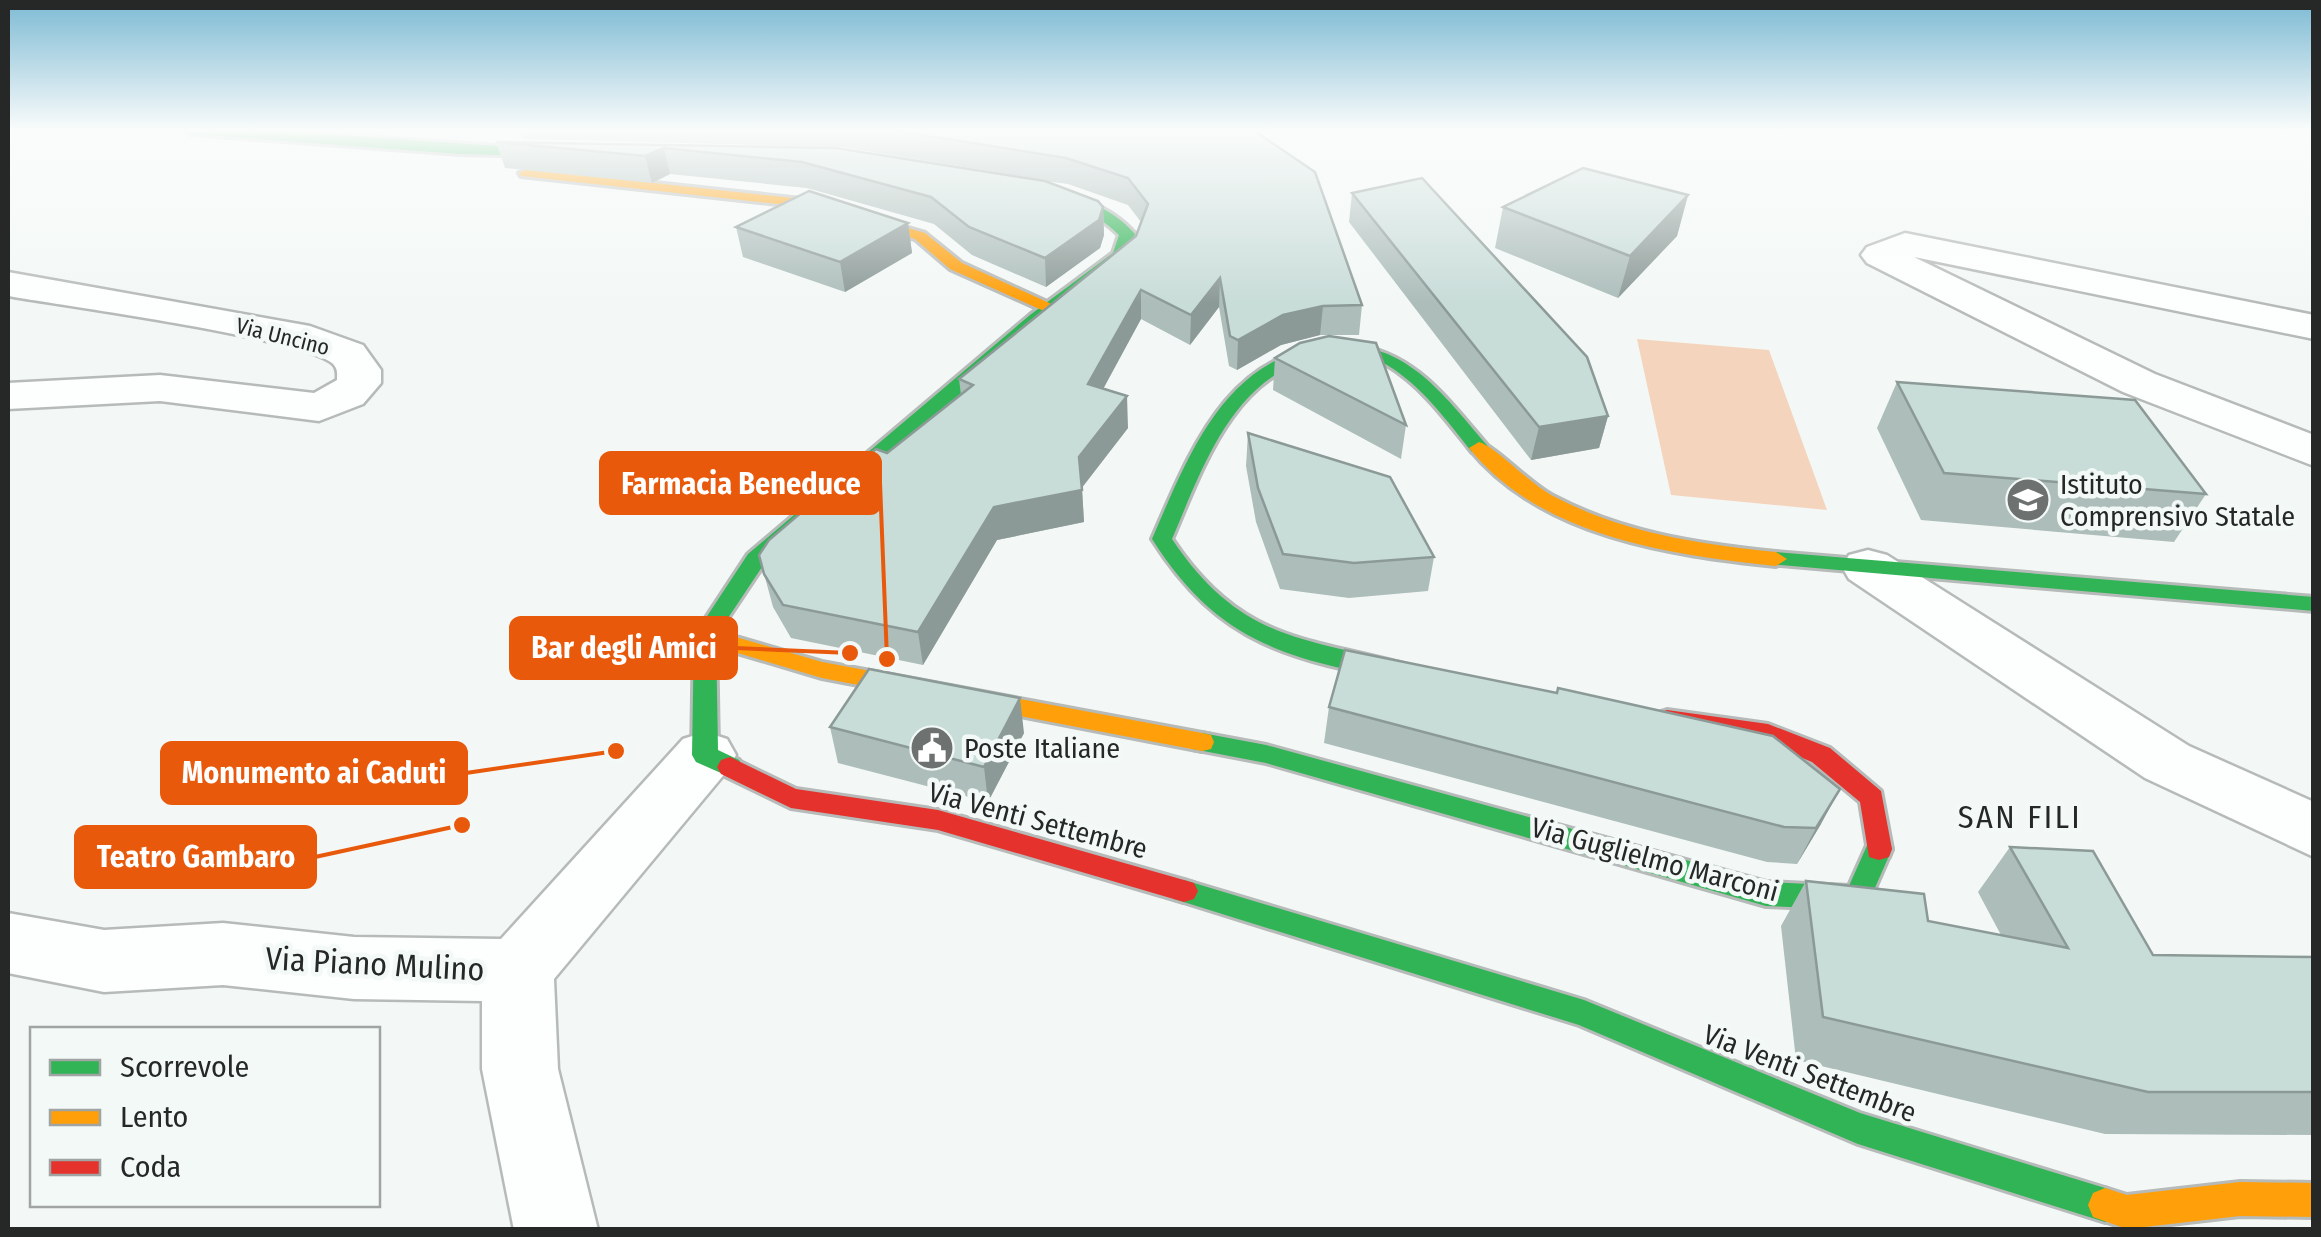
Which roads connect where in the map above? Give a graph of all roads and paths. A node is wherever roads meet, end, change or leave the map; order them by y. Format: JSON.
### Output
{"nodes":[{"id":1,"x":662,"y":188,"type":"edge"},
{"id":2,"x":1008,"y":188,"type":"edge"},
{"id":3,"x":8,"y":284,"type":"edge"},
{"id":4,"x":1052,"y":308,"type":"junction"},
{"id":5,"x":2314,"y":327,"type":"edge"},
{"id":6,"x":8,"y":396,"type":"edge"},
{"id":7,"x":2314,"y":452,"type":"edge"},
{"id":8,"x":1868,"y":567,"type":"junction"},
{"id":9,"x":2314,"y":604,"type":"edge"},
{"id":10,"x":705,"y":636,"type":"junction"},
{"id":11,"x":1432,"y":678,"type":"edge"},
{"id":12,"x":1635,"y":714,"type":"edge"},
{"id":13,"x":705,"y":754,"type":"junction"},
{"id":14,"x":2314,"y":831,"type":"edge"},
{"id":15,"x":8,"y":943,"type":"edge"},
{"id":16,"x":518,"y":970,"type":"junction"},
{"id":17,"x":2314,"y":1200,"type":"edge"},
{"id":18,"x":556,"y":1230,"type":"edge"}],
"edges":[{"from":1,"to":4,"type":"street"},
{"from":2,"to":4,"type":"street"},
{"from":3,"to":6,"type":"street","name":"Via Uncino"},
{"from":4,"to":10,"type":"street"},
{"from":5,"to":7,"type":"street"},
{"from":8,"to":9,"type":"street"},
{"from":8,"to":11,"type":"street"},
{"from":8,"to":14,"type":"street"},
{"from":10,"to":12,"type":"street","name":"Via Guglielmo Marconi"},
{"from":10,"to":13,"type":"street"},
{"from":13,"to":16,"type":"street","name":"Via Piano Mulino"},
{"from":13,"to":17,"type":"street","name":"Via Venti Settembre"},
{"from":15,"to":16,"type":"street","name":"Via Piano Mulino"},
{"from":16,"to":18,"type":"street"}]}
